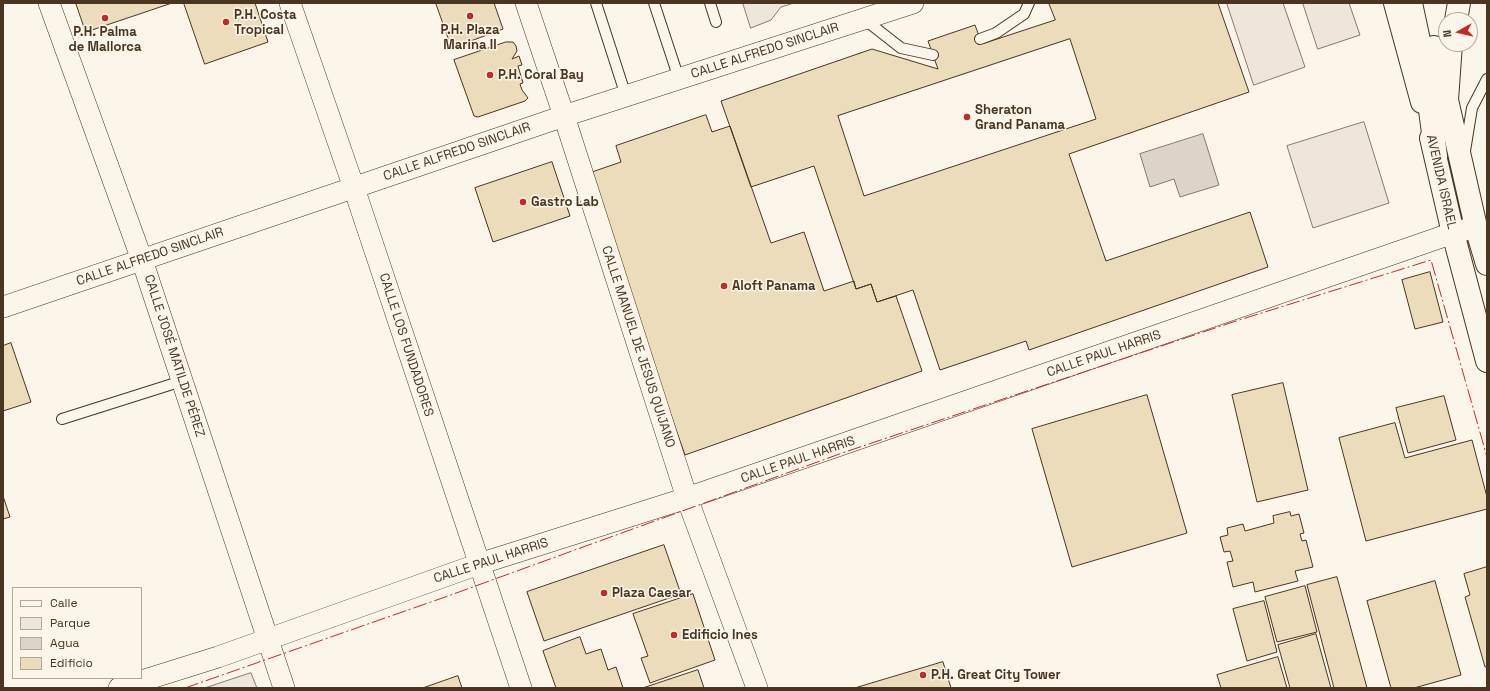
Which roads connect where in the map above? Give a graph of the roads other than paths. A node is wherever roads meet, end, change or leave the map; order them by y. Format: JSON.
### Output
{"nodes":[{"id":1,"x":49,"y":3,"type":"edge"},
{"id":2,"x":290,"y":3,"type":"edge"},
{"id":3,"x":526,"y":3,"type":"edge"},
{"id":4,"x":596,"y":3,"type":"edge"},
{"id":5,"x":654,"y":3,"type":"edge"},
{"id":6,"x":710,"y":3,"type":"edge"},
{"id":7,"x":913,"y":3,"type":"edge"},
{"id":8,"x":1029,"y":3,"type":"edge"},
{"id":9,"x":1395,"y":3,"type":"edge"},
{"id":10,"x":1411,"y":3,"type":"edge"},
{"id":11,"x":1423,"y":3,"type":"edge"},
{"id":12,"x":864,"y":19,"type":"junction"},
{"id":13,"x":716,"y":22,"type":"dead end"},
{"id":14,"x":980,"y":39,"type":"dead end"},
{"id":15,"x":1450,"y":52,"type":"edge"},
{"id":16,"x":932,"y":55,"type":"dead end"},
{"id":17,"x":679,"y":79,"type":"junction"},
{"id":18,"x":1487,"y":79,"type":"edge"},
{"id":19,"x":626,"y":96,"type":"junction"},
{"id":20,"x":1446,"y":100,"type":"junction"},
{"id":21,"x":564,"y":116,"type":"junction"},
{"id":22,"x":1436,"y":156,"type":"junction"},
{"id":23,"x":1462,"y":169,"type":"junction"},
{"id":24,"x":354,"y":188,"type":"junction"},
{"id":25,"x":1482,"y":229,"type":"edge"},
{"id":26,"x":1453,"y":233,"type":"junction"},
{"id":27,"x":142,"y":260,"type":"junction"},
{"id":28,"x":1487,"y":264,"type":"edge"},
{"id":29,"x":3,"y":307,"type":"edge"},
{"id":30,"x":1487,"y":361,"type":"edge"},
{"id":31,"x":182,"y":381,"type":"junction"},
{"id":32,"x":62,"y":419,"type":"dead end"},
{"id":33,"x":687,"y":498,"type":"junction"},
{"id":34,"x":479,"y":564,"type":"junction"},
{"id":35,"x":268,"y":640,"type":"junction"},
{"id":36,"x":119,"y":688,"type":"edge"},
{"id":37,"x":284,"y":688,"type":"edge"},
{"id":38,"x":521,"y":688,"type":"edge"},
{"id":39,"x":757,"y":688,"type":"edge"}],
"edges":[{"from":1,"to":27,"type":"street","name":"CALLE JOSÉ MATILDE PÉREZ"},
{"from":2,"to":24,"type":"street","name":"CALLE LOS FUNDADORES"},
{"from":3,"to":21,"type":"street","name":"CALLE MANUEL DE JESUS QUIJANO"},
{"from":4,"to":19,"type":"lane"},
{"from":5,"to":17,"type":"lane"},
{"from":6,"to":13,"type":"lane"},
{"from":7,"to":12,"type":"street","name":"CALLE ALFREDO SINCLAIR"},
{"from":8,"to":14,"type":"lane"},
{"from":9,"to":22,"type":"main road","name":"AVENIDA ISRAEL"},
{"from":10,"to":22,"type":"main road"},
{"from":11,"to":20,"type":"main road","name":"AVENIDA ISRAEL"},
{"from":12,"to":16,"type":"lane"},
{"from":12,"to":17,"type":"street","name":"CALLE ALFREDO SINCLAIR"},
{"from":15,"to":20,"type":"main road"},
{"from":17,"to":19,"type":"street","name":"CALLE ALFREDO SINCLAIR"},
{"from":18,"to":23,"type":"lane"},
{"from":19,"to":21,"type":"street","name":"CALLE ALFREDO SINCLAIR"},
{"from":20,"to":23,"type":"main road","name":"AVENIDA ISRAEL"},
{"from":21,"to":24,"type":"street","name":"CALLE ALFREDO SINCLAIR"},
{"from":21,"to":33,"type":"street","name":"CALLE MANUEL DE JESUS QUIJANO"},
{"from":22,"to":26,"type":"main road","name":"AVENIDA ISRAEL"},
{"from":23,"to":25,"type":"main road","name":"AVENIDA ISRAEL"},
{"from":24,"to":27,"type":"street","name":"CALLE ALFREDO SINCLAIR"},
{"from":24,"to":34,"type":"street","name":"CALLE LOS FUNDADORES"},
{"from":25,"to":26,"type":"street","name":"CALLE PAUL HARRIS"},
{"from":25,"to":28,"type":"main road","name":"AVENIDA ISRAEL"},
{"from":26,"to":30,"type":"main road","name":"AVENIDA ISRAEL"},
{"from":26,"to":33,"type":"street","name":"CALLE PAUL HARRIS"},
{"from":27,"to":29,"type":"street","name":"CALLE ALFREDO SINCLAIR"},
{"from":27,"to":31,"type":"street","name":"CALLE JOSÉ MATILDE PÉREZ"},
{"from":31,"to":32,"type":"lane"},
{"from":31,"to":35,"type":"street","name":"CALLE JOSÉ MATILDE PÉREZ"},
{"from":33,"to":34,"type":"street","name":"CALLE PAUL HARRIS"},
{"from":33,"to":39,"type":"street","name":"CALLE MANUEL DE JESUS QUIJANO"},
{"from":34,"to":35,"type":"street","name":"CALLE PAUL HARRIS"},
{"from":34,"to":38,"type":"street","name":"CALLE LOS FUNDADORES"},
{"from":35,"to":36,"type":"street","name":"CALLE PAUL HARRIS"},
{"from":35,"to":37,"type":"street","name":"CALLE JOSÉ MATILDE PÉREZ"}]}
